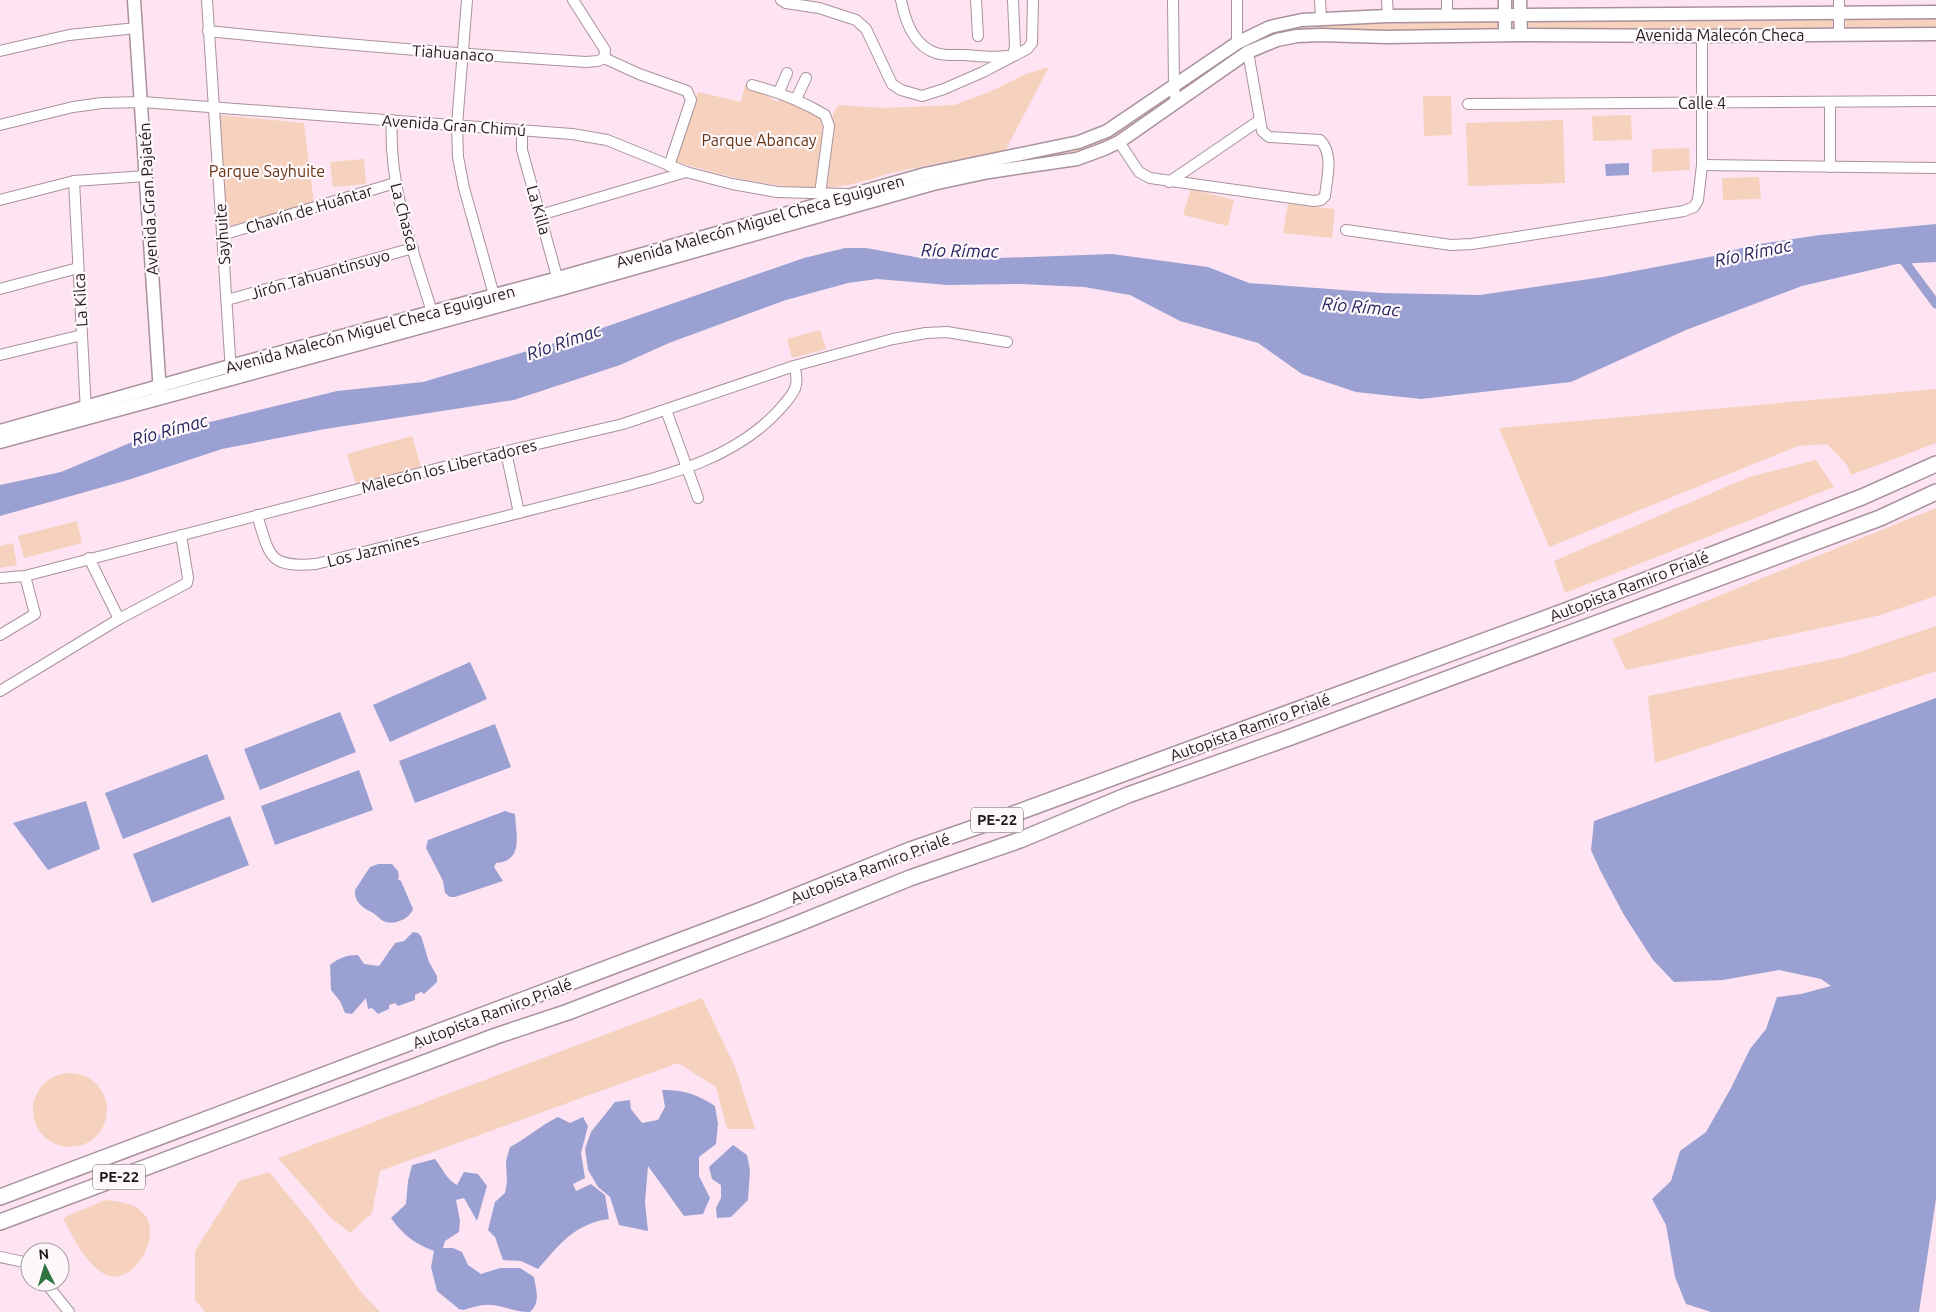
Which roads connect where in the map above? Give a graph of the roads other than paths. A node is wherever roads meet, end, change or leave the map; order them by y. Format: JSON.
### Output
{"nodes":[{"id":1,"x":134,"y":0,"type":"edge"},
{"id":2,"x":207,"y":0,"type":"edge"},
{"id":3,"x":467,"y":0,"type":"edge"},
{"id":4,"x":573,"y":0,"type":"edge"},
{"id":5,"x":781,"y":0,"type":"edge"},
{"id":6,"x":901,"y":0,"type":"edge"},
{"id":7,"x":976,"y":0,"type":"edge"},
{"id":8,"x":1013,"y":0,"type":"edge"},
{"id":9,"x":1034,"y":0,"type":"edge"},
{"id":10,"x":1173,"y":0,"type":"edge"},
{"id":11,"x":1237,"y":0,"type":"edge"},
{"id":12,"x":1320,"y":0,"type":"edge"},
{"id":13,"x":1387,"y":0,"type":"edge"},
{"id":14,"x":1446,"y":0,"type":"edge"},
{"id":15,"x":1505,"y":0,"type":"edge"},
{"id":16,"x":1520,"y":0,"type":"edge"},
{"id":17,"x":1839,"y":6,"type":"edge"},
{"id":18,"x":1936,"y":12,"type":"edge"},
{"id":19,"x":1505,"y":15,"type":"junction"},
{"id":20,"x":1520,"y":15,"type":"junction"},
{"id":21,"x":1388,"y":16,"type":"junction"},
{"id":22,"x":1447,"y":16,"type":"junction"},
{"id":23,"x":1320,"y":18,"type":"junction"},
{"id":24,"x":136,"y":28,"type":"junction"},
{"id":25,"x":208,"y":31,"type":"junction"},
{"id":26,"x":1936,"y":34,"type":"edge"},
{"id":27,"x":1505,"y":35,"type":"junction"},
{"id":28,"x":1521,"y":35,"type":"junction"},
{"id":29,"x":1839,"y":35,"type":"junction"},
{"id":30,"x":978,"y":36,"type":"dead end"},
{"id":31,"x":1702,"y":36,"type":"junction"},
{"id":32,"x":1238,"y":43,"type":"junction"},
{"id":33,"x":0,"y":51,"type":"edge"},
{"id":34,"x":1248,"y":52,"type":"junction"},
{"id":35,"x":462,"y":54,"type":"junction"},
{"id":36,"x":1013,"y":56,"type":"junction"},
{"id":37,"x":604,"y":58,"type":"junction"},
{"id":38,"x":787,"y":73,"type":"dead end"},
{"id":39,"x":806,"y":78,"type":"dead end"},
{"id":40,"x":752,"y":85,"type":"dead end"},
{"id":41,"x":1174,"y":87,"type":"junction"},
{"id":42,"x":779,"y":92,"type":"junction"},
{"id":43,"x":796,"y":100,"type":"junction"},
{"id":44,"x":1936,"y":101,"type":"edge"},
{"id":45,"x":142,"y":102,"type":"junction"},
{"id":46,"x":1830,"y":102,"type":"junction"},
{"id":47,"x":1176,"y":103,"type":"junction"},
{"id":48,"x":1701,"y":103,"type":"junction"},
{"id":49,"x":1468,"y":104,"type":"dead end"},
{"id":50,"x":213,"y":107,"type":"junction"},
{"id":51,"x":392,"y":120,"type":"junction"},
{"id":52,"x":1260,"y":120,"type":"junction"},
{"id":53,"x":0,"y":125,"type":"edge"},
{"id":54,"x":457,"y":125,"type":"junction"},
{"id":55,"x":522,"y":130,"type":"junction"},
{"id":56,"x":1118,"y":142,"type":"junction"},
{"id":57,"x":1702,"y":165,"type":"junction"},
{"id":58,"x":669,"y":166,"type":"junction"},
{"id":59,"x":1830,"y":167,"type":"junction"},
{"id":60,"x":1936,"y":168,"type":"edge"},
{"id":61,"x":686,"y":172,"type":"junction"},
{"id":62,"x":146,"y":176,"type":"junction"},
{"id":63,"x":74,"y":181,"type":"junction"},
{"id":64,"x":1169,"y":182,"type":"junction"},
{"id":65,"x":395,"y":183,"type":"junction"},
{"id":66,"x":902,"y":193,"type":"junction"},
{"id":67,"x":820,"y":194,"type":"junction"},
{"id":68,"x":858,"y":194,"type":"junction"},
{"id":69,"x":0,"y":200,"type":"edge"},
{"id":70,"x":540,"y":215,"type":"junction"},
{"id":71,"x":1346,"y":230,"type":"dead end"},
{"id":72,"x":222,"y":235,"type":"junction"},
{"id":73,"x":413,"y":248,"type":"junction"},
{"id":74,"x":78,"y":268,"type":"junction"},
{"id":75,"x":559,"y":284,"type":"junction"},
{"id":76,"x":0,"y":289,"type":"edge"},
{"id":77,"x":494,"y":295,"type":"junction"},
{"id":78,"x":227,"y":300,"type":"junction"},
{"id":79,"x":432,"y":312,"type":"junction"},
{"id":80,"x":82,"y":335,"type":"junction"},
{"id":81,"x":1006,"y":342,"type":"dead end"},
{"id":82,"x":0,"y":355,"type":"edge"},
{"id":83,"x":794,"y":366,"type":"junction"},
{"id":84,"x":231,"y":372,"type":"junction"},
{"id":85,"x":160,"y":393,"type":"junction"},
{"id":86,"x":666,"y":410,"type":"junction"},
{"id":87,"x":86,"y":413,"type":"junction"},
{"id":88,"x":0,"y":431,"type":"edge"},
{"id":89,"x":0,"y":442,"type":"edge"},
{"id":90,"x":506,"y":452,"type":"junction"},
{"id":91,"x":1936,"y":464,"type":"edge"},
{"id":92,"x":686,"y":468,"type":"junction"},
{"id":93,"x":1936,"y":492,"type":"edge"},
{"id":94,"x":698,"y":498,"type":"dead end"},
{"id":95,"x":519,"y":513,"type":"junction"},
{"id":96,"x":257,"y":515,"type":"junction"},
{"id":97,"x":181,"y":535,"type":"junction"},
{"id":98,"x":89,"y":558,"type":"junction"},
{"id":99,"x":25,"y":576,"type":"junction"},
{"id":100,"x":0,"y":578,"type":"edge"},
{"id":101,"x":119,"y":619,"type":"junction"},
{"id":102,"x":0,"y":635,"type":"edge"},
{"id":103,"x":0,"y":691,"type":"edge"},
{"id":104,"x":0,"y":1197,"type":"edge"},
{"id":105,"x":0,"y":1222,"type":"edge"},
{"id":106,"x":0,"y":1257,"type":"edge"},
{"id":107,"x":14,"y":1260,"type":"junction"},
{"id":108,"x":20,"y":1261,"type":"edge"},
{"id":109,"x":0,"y":1265,"type":"edge"},
{"id":110,"x":53,"y":1292,"type":"edge"},
{"id":111,"x":69,"y":1312,"type":"edge"}],
"edges":[{"from":1,"to":24,"type":"main road","name":"Avenida Gran Pajatén"},
{"from":2,"to":25,"type":"street","name":"Sayhuite"},
{"from":3,"to":35,"type":"street"},
{"from":4,"to":37,"type":"street"},
{"from":5,"to":36,"type":"street"},
{"from":6,"to":36,"type":"street"},
{"from":7,"to":30,"type":"street"},
{"from":8,"to":36,"type":"street"},
{"from":9,"to":36,"type":"street"},
{"from":10,"to":41,"type":"street"},
{"from":11,"to":32,"type":"street"},
{"from":12,"to":23,"type":"street"},
{"from":13,"to":21,"type":"street"},
{"from":14,"to":22,"type":"street"},
{"from":15,"to":19,"type":"main road"},
{"from":16,"to":20,"type":"main road"},
{"from":17,"to":18,"type":"main road","name":"Avenida Malecón Checa"},
{"from":17,"to":20,"type":"main road","name":"Avenida Malecón Checa"},
{"from":17,"to":29,"type":"street"},
{"from":19,"to":20,"type":"main road","name":"Avenida Malecón Checa"},
{"from":19,"to":22,"type":"main road","name":"Avenida Malecón Miguel Checa Eguiguren"},
{"from":19,"to":27,"type":"main road"},
{"from":20,"to":28,"type":"main road"},
{"from":21,"to":22,"type":"main road","name":"Avenida Malecón Miguel Checa Eguiguren"},
{"from":21,"to":23,"type":"main road","name":"Avenida Malecón Miguel Checa Eguiguren"},
{"from":23,"to":32,"type":"main road","name":"Avenida Malecón Miguel Checa Eguiguren"},
{"from":24,"to":33,"type":"street"},
{"from":24,"to":45,"type":"main road","name":"Avenida Gran Pajatén"},
{"from":25,"to":35,"type":"street","name":"Tiahuanaco"},
{"from":25,"to":50,"type":"street","name":"Sayhuite"},
{"from":26,"to":29,"type":"main road","name":"Avenida Malecón Checa"},
{"from":27,"to":28,"type":"main road","name":"Avenida Malecón Checa"},
{"from":27,"to":34,"type":"main road","name":"Avenida Malecón Miguel Checa Eguiguren"},
{"from":28,"to":31,"type":"main road","name":"Avenida Malecón Checa"},
{"from":29,"to":31,"type":"main road","name":"Avenida Malecón Checa"},
{"from":31,"to":48,"type":"street"},
{"from":32,"to":41,"type":"main road","name":"Avenida Malecón Miguel Checa Eguiguren"},
{"from":34,"to":47,"type":"main road","name":"Avenida Malecón Miguel Checa Eguiguren"},
{"from":34,"to":52,"type":"street"},
{"from":35,"to":37,"type":"street","name":"Tiahuanaco"},
{"from":35,"to":54,"type":"street"},
{"from":37,"to":58,"type":"street"},
{"from":38,"to":42,"type":"street"},
{"from":39,"to":43,"type":"street"},
{"from":40,"to":42,"type":"street"},
{"from":41,"to":47,"type":"street"},
{"from":41,"to":68,"type":"main road","name":"Avenida Malecón Miguel Checa Eguiguren"},
{"from":42,"to":43,"type":"street"},
{"from":43,"to":67,"type":"street"},
{"from":44,"to":46,"type":"street","name":"Calle 4"},
{"from":45,"to":50,"type":"street","name":"Avenida Gran Chimú"},
{"from":45,"to":53,"type":"street","name":"Avenida Gran Chimú"},
{"from":45,"to":62,"type":"main road","name":"Avenida Gran Pajatén"},
{"from":46,"to":48,"type":"street","name":"Calle 4"},
{"from":46,"to":59,"type":"street"},
{"from":47,"to":56,"type":"main road","name":"Avenida Malecón Miguel Checa Eguiguren"},
{"from":48,"to":49,"type":"street","name":"Calle 4"},
{"from":48,"to":57,"type":"street"},
{"from":50,"to":51,"type":"street","name":"Avenida Gran Chimú"},
{"from":50,"to":72,"type":"street","name":"Sayhuite"},
{"from":51,"to":54,"type":"street","name":"Avenida Gran Chimú"},
{"from":51,"to":65,"type":"street","name":"La Chasca"},
{"from":52,"to":64,"type":"street"},
{"from":52,"to":64,"type":"street"},
{"from":54,"to":55,"type":"street","name":"Avenida Gran Chimú"},
{"from":54,"to":77,"type":"street"},
{"from":55,"to":58,"type":"street","name":"Avenida Gran Chimú"},
{"from":55,"to":70,"type":"street","name":"La Killa"},
{"from":56,"to":64,"type":"street"},
{"from":56,"to":66,"type":"main road","name":"Avenida Malecón Miguel Checa Eguiguren"},
{"from":57,"to":59,"type":"street"},
{"from":57,"to":71,"type":"street"},
{"from":58,"to":61,"type":"street","name":"Avenida Gran Chimú"},
{"from":59,"to":60,"type":"street"},
{"from":61,"to":67,"type":"street","name":"Avenida Gran Chimú"},
{"from":61,"to":70,"type":"street"},
{"from":62,"to":63,"type":"street"},
{"from":62,"to":85,"type":"main road","name":"Avenida Gran Pajatén"},
{"from":63,"to":69,"type":"street"},
{"from":63,"to":74,"type":"street","name":"La Kilca"},
{"from":65,"to":72,"type":"street","name":"Chavín de Huántar"},
{"from":65,"to":73,"type":"street","name":"La Chasca"},
{"from":66,"to":68,"type":"street","name":"Avenida Gran Chimú"},
{"from":66,"to":75,"type":"main road","name":"Avenida Malecón Miguel Checa Eguiguren"},
{"from":67,"to":68,"type":"street","name":"Avenida Gran Chimú"},
{"from":68,"to":75,"type":"main road","name":"Avenida Malecón Miguel Checa Eguiguren"},
{"from":70,"to":75,"type":"street","name":"La Killa"},
{"from":72,"to":78,"type":"street","name":"Sayhuite"},
{"from":73,"to":78,"type":"street","name":"Jirón Tahuantinsuyo"},
{"from":73,"to":79,"type":"street","name":"La Chasca"},
{"from":74,"to":76,"type":"street"},
{"from":74,"to":80,"type":"street","name":"La Kilca"},
{"from":75,"to":77,"type":"main road","name":"Avenida Malecón Miguel Checa Eguiguren"},
{"from":75,"to":84,"type":"main road","name":"Avenida Malecón Miguel Checa Eguiguren"},
{"from":77,"to":79,"type":"main road","name":"Avenida Malecón Miguel Checa Eguiguren"},
{"from":78,"to":84,"type":"street","name":"Sayhuite"},
{"from":79,"to":84,"type":"main road","name":"Avenida Malecón Miguel Checa Eguiguren"},
{"from":80,"to":82,"type":"street"},
{"from":80,"to":87,"type":"street","name":"La Kilca"},
{"from":81,"to":83,"type":"street","name":"Malecón los Libertadores"},
{"from":83,"to":86,"type":"street","name":"Malecón los Libertadores"},
{"from":83,"to":92,"type":"street","name":"Los Jazmines"},
{"from":84,"to":85,"type":"main road","name":"Avenida Malecón Miguel Checa Eguiguren"},
{"from":85,"to":87,"type":"main road","name":"Avenida Malecón Miguel Checa Eguiguren"},
{"from":86,"to":90,"type":"street","name":"Malecón los Libertadores"},
{"from":86,"to":92,"type":"street"},
{"from":87,"to":88,"type":"main road","name":"Avenida Malecón Miguel Checa Eguiguren"},
{"from":87,"to":89,"type":"main road","name":"Avenida Malecón Miguel Checa Eguiguren"},
{"from":90,"to":95,"type":"street"},
{"from":90,"to":96,"type":"street","name":"Malecón los Libertadores"},
{"from":91,"to":104,"type":"highway","name":"Autopista Ramiro Prialé","number":"PE-22"},
{"from":92,"to":94,"type":"street"},
{"from":92,"to":95,"type":"street","name":"Los Jazmines"},
{"from":93,"to":105,"type":"highway","name":"Autopista Ramiro Prialé","number":"PE-22"},
{"from":95,"to":96,"type":"street","name":"Los Jazmines"},
{"from":96,"to":97,"type":"street","name":"Malecón los Libertadores"},
{"from":97,"to":98,"type":"street","name":"Malecón los Libertadores"},
{"from":97,"to":101,"type":"street"},
{"from":98,"to":99,"type":"street","name":"Malecón los Libertadores"},
{"from":98,"to":101,"type":"street"},
{"from":99,"to":100,"type":"street","name":"Malecón los Libertadores"},
{"from":99,"to":102,"type":"street"},
{"from":101,"to":103,"type":"street"},
{"from":106,"to":107,"type":"street"},
{"from":107,"to":108,"type":"street"},
{"from":107,"to":109,"type":"street"},
{"from":110,"to":111,"type":"street"}]}
